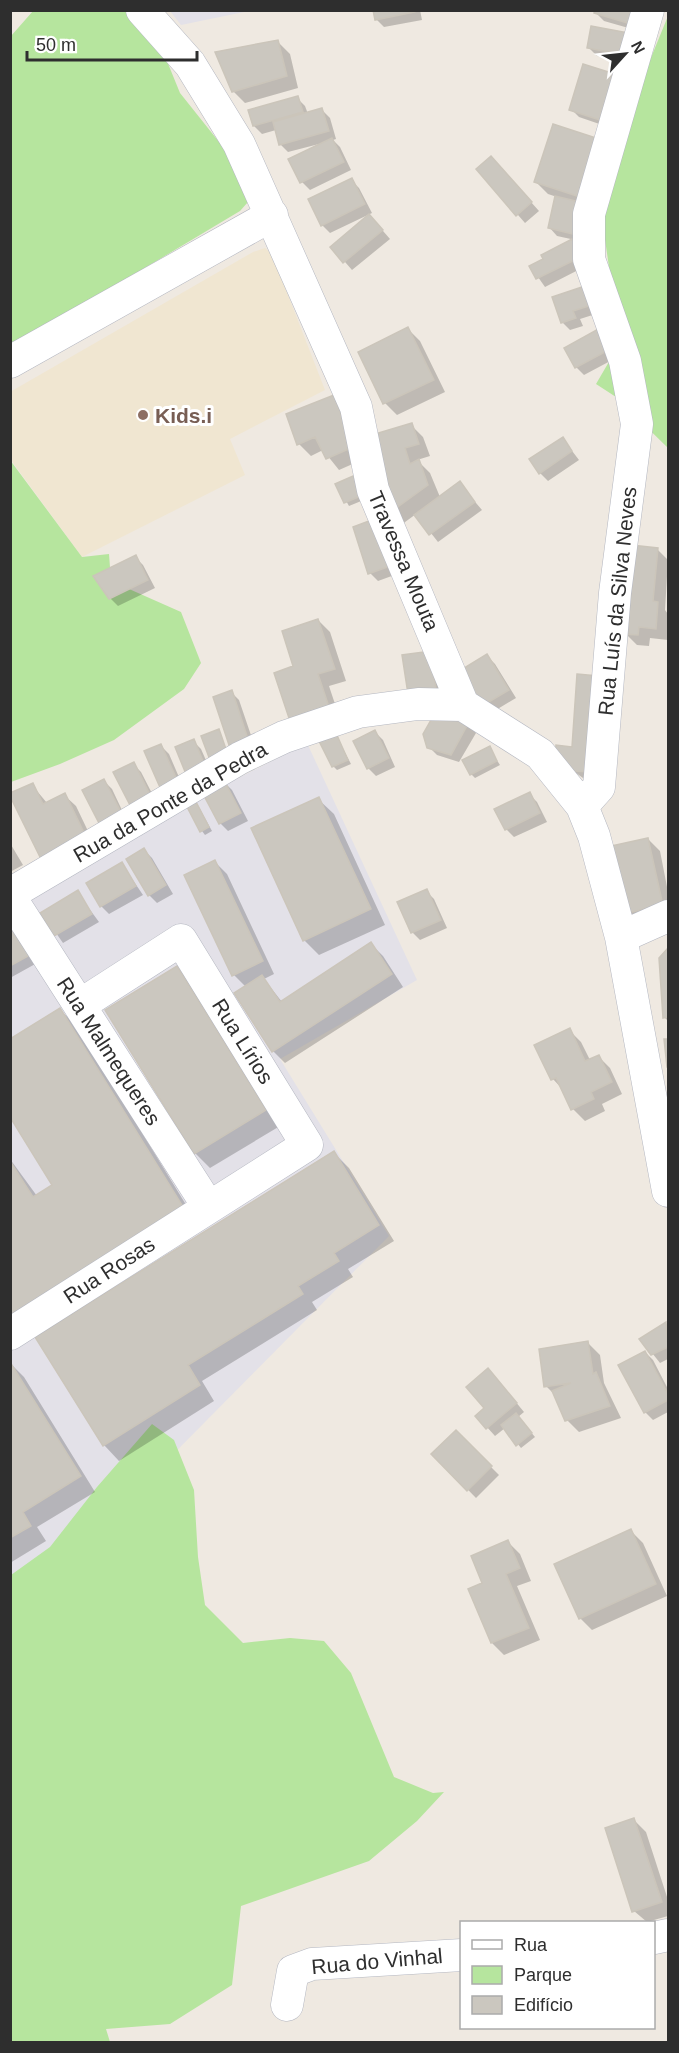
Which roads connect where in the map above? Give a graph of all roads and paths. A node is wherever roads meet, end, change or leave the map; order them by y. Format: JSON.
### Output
{"nodes":[{"id":1,"x":142,"y":10,"type":"edge"},
{"id":2,"x":648,"y":10,"type":"edge"},
{"id":3,"x":272,"y":215,"type":"junction"},
{"id":4,"x":10,"y":362,"type":"edge"},
{"id":5,"x":463,"y":705,"type":"junction"},
{"id":6,"x":582,"y":806,"type":"junction"},
{"id":7,"x":10,"y":896,"type":"edge"},
{"id":8,"x":669,"y":916,"type":"edge"},
{"id":9,"x":621,"y":937,"type":"junction"},
{"id":10,"x":80,"y":1005,"type":"junction"},
{"id":11,"x":669,"y":1191,"type":"edge"},
{"id":12,"x":208,"y":1206,"type":"junction"},
{"id":13,"x":10,"y":1334,"type":"edge"},
{"id":14,"x":460,"y":1955,"type":"edge"},
{"id":15,"x":287,"y":2005,"type":"dead end"}],
"edges":[{"from":1,"to":3,"type":"street","name":"Travessa Mouta"},
{"from":2,"to":6,"type":"street","name":"Rua Luís da Silva Neves"},
{"from":3,"to":4,"type":"street"},
{"from":3,"to":5,"type":"street","name":"Travessa Mouta"},
{"from":5,"to":6,"type":"street"},
{"from":5,"to":7,"type":"street","name":"Rua da Ponte da Pedra"},
{"from":6,"to":9,"type":"street"},
{"from":7,"to":10,"type":"street","name":"Rua Malmequeres"},
{"from":8,"to":9,"type":"street"},
{"from":9,"to":11,"type":"street"},
{"from":10,"to":12,"type":"street","name":"Rua Malmequeres"},
{"from":10,"to":12,"type":"street","name":"Rua Lírios"},
{"from":12,"to":13,"type":"street","name":"Rua Rosas"},
{"from":14,"to":15,"type":"street","name":"Rua do Vinhal"}]}
